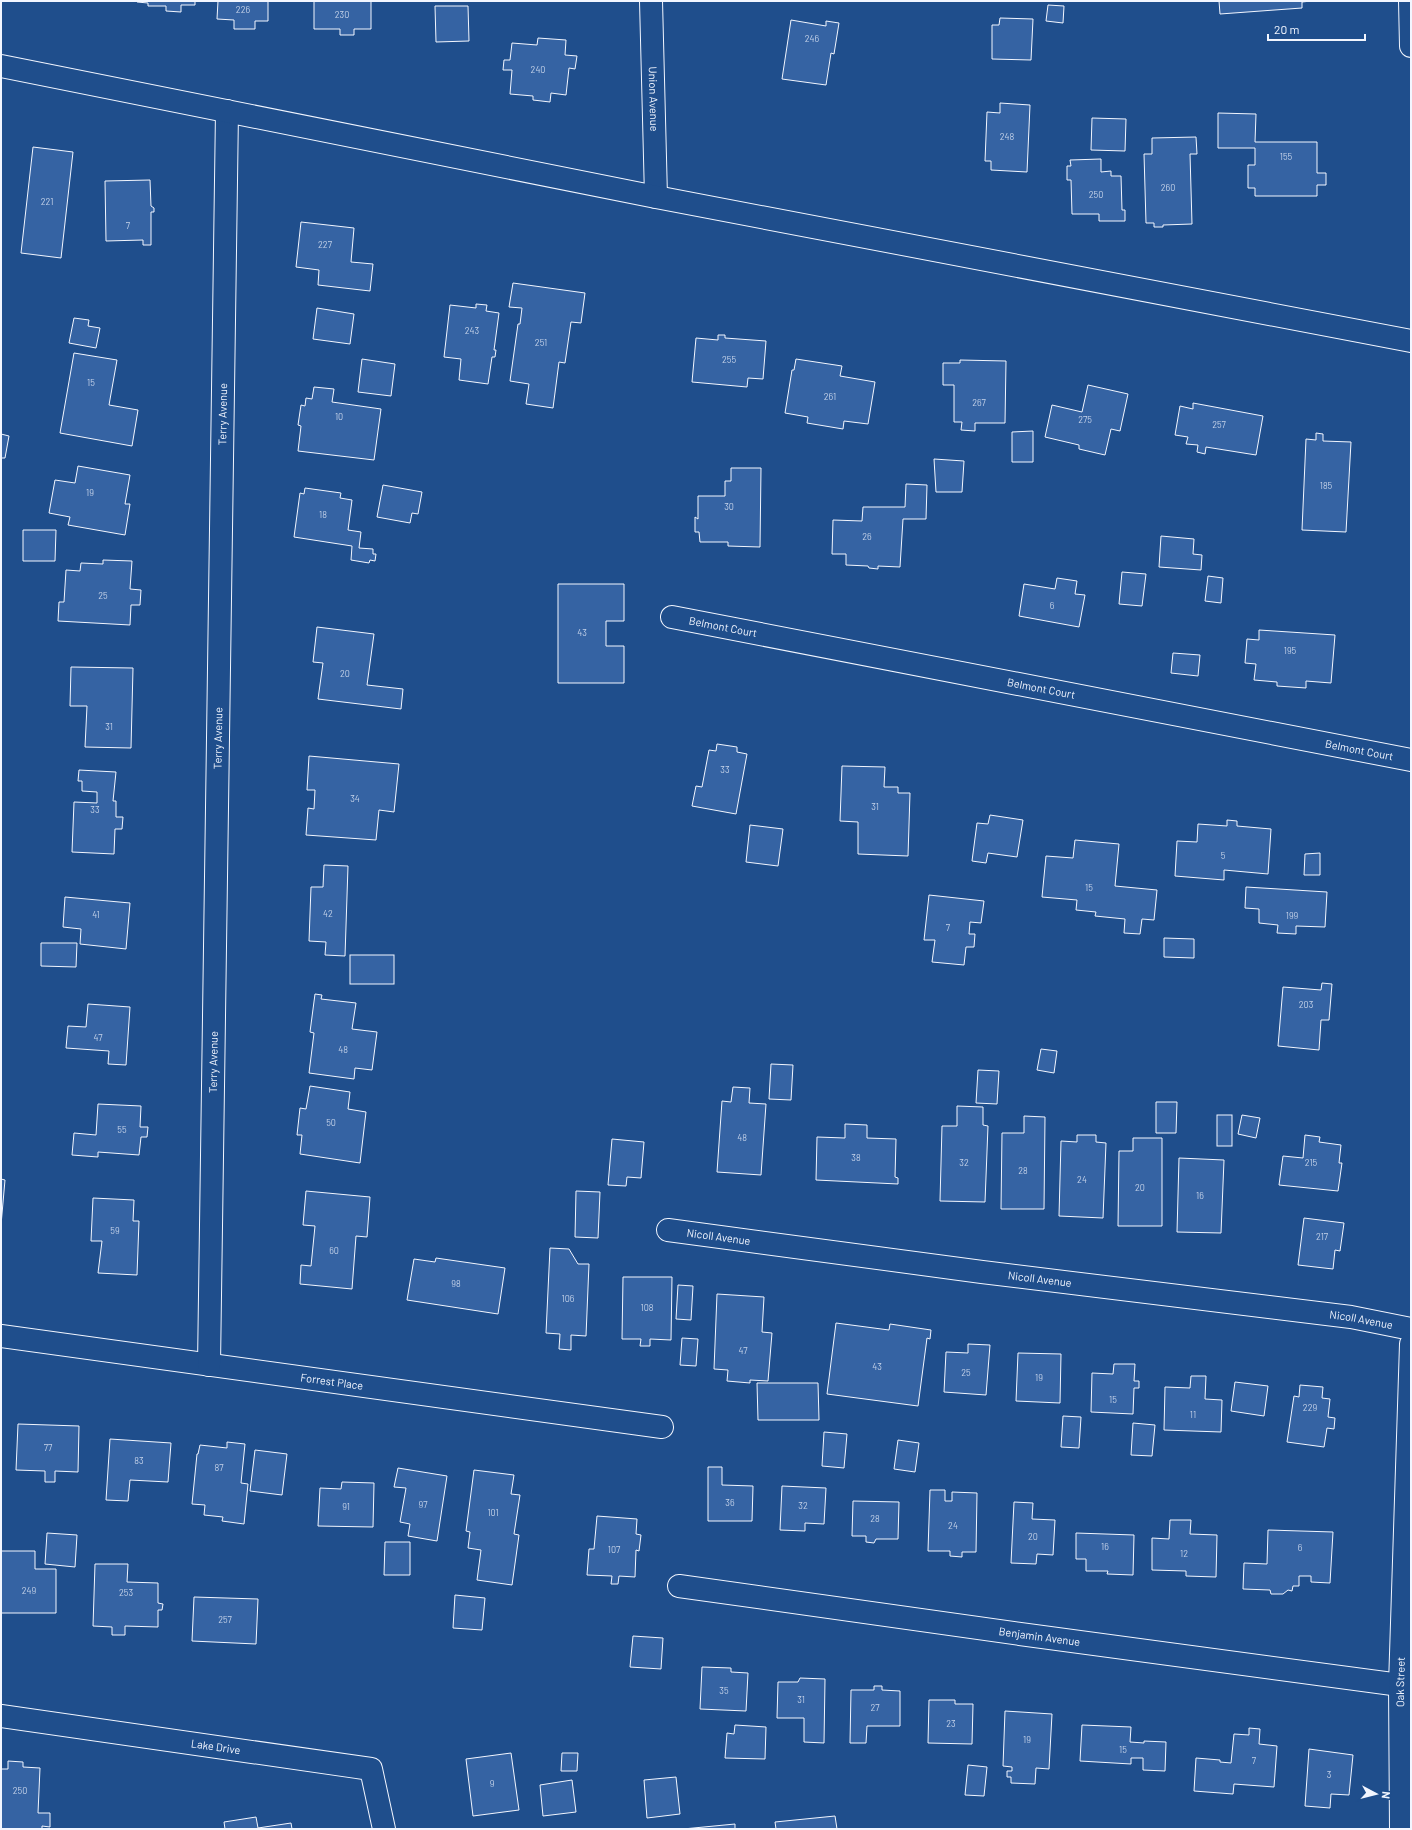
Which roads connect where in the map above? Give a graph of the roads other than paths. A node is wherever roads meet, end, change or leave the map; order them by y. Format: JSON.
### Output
{"nodes":[{"id":1,"x":651,"y":1,"type":"edge"},
{"id":2,"x":1410,"y":1,"type":"edge"},
{"id":3,"x":1411,"y":46,"type":"edge"},
{"id":4,"x":1,"y":66,"type":"edge"},
{"id":5,"x":227,"y":111,"type":"junction"},
{"id":6,"x":656,"y":197,"type":"junction"},
{"id":7,"x":1411,"y":341,"type":"edge"},
{"id":8,"x":672,"y":617,"type":"dead end"},
{"id":9,"x":1411,"y":760,"type":"edge"},
{"id":10,"x":668,"y":1230,"type":"dead end"},
{"id":11,"x":1411,"y":1329,"type":"edge"},
{"id":12,"x":1,"y":1336,"type":"edge"},
{"id":13,"x":1411,"y":1344,"type":"edge"},
{"id":14,"x":209,"y":1365,"type":"junction"},
{"id":15,"x":662,"y":1427,"type":"dead end"},
{"id":16,"x":679,"y":1586,"type":"dead end"},
{"id":17,"x":1400,"y":1685,"type":"junction"},
{"id":18,"x":1,"y":1716,"type":"edge"},
{"id":19,"x":1406,"y":1763,"type":"edge"},
{"id":20,"x":384,"y":1829,"type":"edge"},
{"id":21,"x":1401,"y":1829,"type":"edge"}],
"edges":[{"from":1,"to":6,"type":"street","name":"Union Avenue"},
{"from":2,"to":3,"type":"street"},
{"from":4,"to":5,"type":"street"},
{"from":5,"to":6,"type":"street"},
{"from":5,"to":14,"type":"street","name":"Terry Avenue"},
{"from":6,"to":7,"type":"street"},
{"from":8,"to":9,"type":"street","name":"Belmont Court"},
{"from":10,"to":11,"type":"street","name":"Nicoll Avenue"},
{"from":12,"to":14,"type":"street","name":"Forrest Place"},
{"from":13,"to":17,"type":"street","name":"Oak Street"},
{"from":14,"to":15,"type":"street","name":"Forrest Place"},
{"from":16,"to":17,"type":"street","name":"Benjamin Avenue"},
{"from":17,"to":19,"type":"street","name":"Oak Street"},
{"from":18,"to":20,"type":"street","name":"Lake Drive"},
{"from":19,"to":21,"type":"street","name":"Oak Street"}]}
